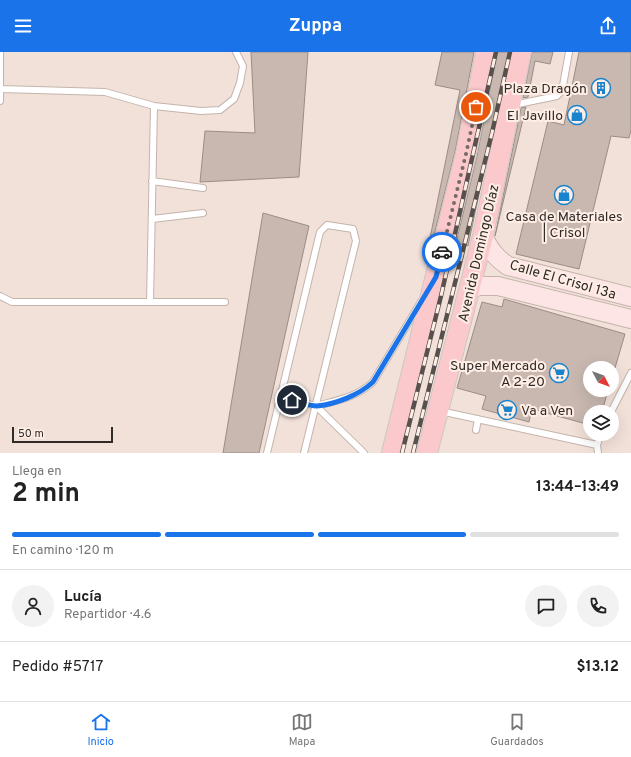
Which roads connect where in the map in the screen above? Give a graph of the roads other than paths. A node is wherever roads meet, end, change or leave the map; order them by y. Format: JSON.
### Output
{"nodes":[{"id":1,"x":0,"y":52,"type":"edge"},
{"id":2,"x":236,"y":52,"type":"edge"},
{"id":3,"x":486,"y":52,"type":"edge"},
{"id":4,"x":521,"y":52,"type":"edge"},
{"id":5,"x":569,"y":52,"type":"edge"},
{"id":6,"x":1,"y":89,"type":"edge"},
{"id":7,"x":0,"y":101,"type":"edge"},
{"id":8,"x":154,"y":106,"type":"junction"},
{"id":9,"x":510,"y":106,"type":"junction"},
{"id":10,"x":152,"y":181,"type":"junction"},
{"id":11,"x":203,"y":188,"type":"dead end"},
{"id":12,"x":203,"y":213,"type":"dead end"},
{"id":13,"x":152,"y":219,"type":"junction"},
{"id":14,"x":483,"y":236,"type":"junction"},
{"id":15,"x":436,"y":277,"type":"junction"},
{"id":16,"x":572,"y":283,"type":"junction"},
{"id":17,"x":471,"y":288,"type":"junction"},
{"id":18,"x":0,"y":296,"type":"edge"},
{"id":19,"x":631,"y":297,"type":"edge"},
{"id":20,"x":150,"y":302,"type":"junction"},
{"id":21,"x":225,"y":302,"type":"dead end"},
{"id":22,"x":568,"y":303,"type":"junction"},
{"id":23,"x":631,"y":319,"type":"edge"},
{"id":24,"x":631,"y":374,"type":"edge"},
{"id":25,"x":281,"y":397,"type":"junction"},
{"id":26,"x":615,"y":405,"type":"edge"},
{"id":27,"x":316,"y":406,"type":"junction"},
{"id":28,"x":438,"y":411,"type":"junction"},
{"id":29,"x":478,"y":419,"type":"junction"},
{"id":30,"x":476,"y":430,"type":"dead end"},
{"id":31,"x":599,"y":441,"type":"edge"},
{"id":32,"x":597,"y":445,"type":"junction"},
{"id":33,"x":267,"y":453,"type":"edge"},
{"id":34,"x":304,"y":453,"type":"edge"},
{"id":35,"x":364,"y":453,"type":"edge"},
{"id":36,"x":392,"y":453,"type":"edge"},
{"id":37,"x":427,"y":453,"type":"edge"},
{"id":38,"x":598,"y":453,"type":"edge"}],
"edges":[{"from":1,"to":6,"type":"lane"},
{"from":2,"to":8,"type":"lane"},
{"from":3,"to":15,"type":"main road"},
{"from":4,"to":9,"type":"main road","name":"Avenida Domingo Díaz"},
{"from":5,"to":9,"type":"lane"},
{"from":6,"to":7,"type":"lane"},
{"from":6,"to":8,"type":"lane"},
{"from":8,"to":10,"type":"lane"},
{"from":9,"to":14,"type":"main road","name":"Avenida Domingo Díaz"},
{"from":10,"to":11,"type":"lane"},
{"from":10,"to":13,"type":"lane"},
{"from":12,"to":13,"type":"lane"},
{"from":13,"to":20,"type":"lane"},
{"from":14,"to":16,"type":"street","name":"Calle El Crisol 13a"},
{"from":14,"to":17,"type":"main road","name":"Avenida Domingo Díaz"},
{"from":15,"to":27,"type":"lane"},
{"from":15,"to":36,"type":"main road"},
{"from":16,"to":19,"type":"street","name":"Calle El Crisol 13a"},
{"from":16,"to":22,"type":"street"},
{"from":17,"to":22,"type":"street","name":"Calle El Crisol 13a"},
{"from":17,"to":28,"type":"main road","name":"Avenida Domingo Díaz"},
{"from":18,"to":20,"type":"lane"},
{"from":20,"to":21,"type":"lane"},
{"from":22,"to":23,"type":"street","name":"Calle El Crisol 13a"},
{"from":24,"to":26,"type":"lane"},
{"from":25,"to":27,"type":"lane"},
{"from":25,"to":27,"type":"lane"},
{"from":25,"to":33,"type":"lane"},
{"from":27,"to":34,"type":"lane"},
{"from":27,"to":35,"type":"lane"},
{"from":28,"to":29,"type":"lane"},
{"from":28,"to":37,"type":"main road","name":"Avenida Domingo Díaz"},
{"from":29,"to":30,"type":"lane"},
{"from":29,"to":32,"type":"lane"},
{"from":31,"to":32,"type":"lane"},
{"from":32,"to":38,"type":"lane"}]}
